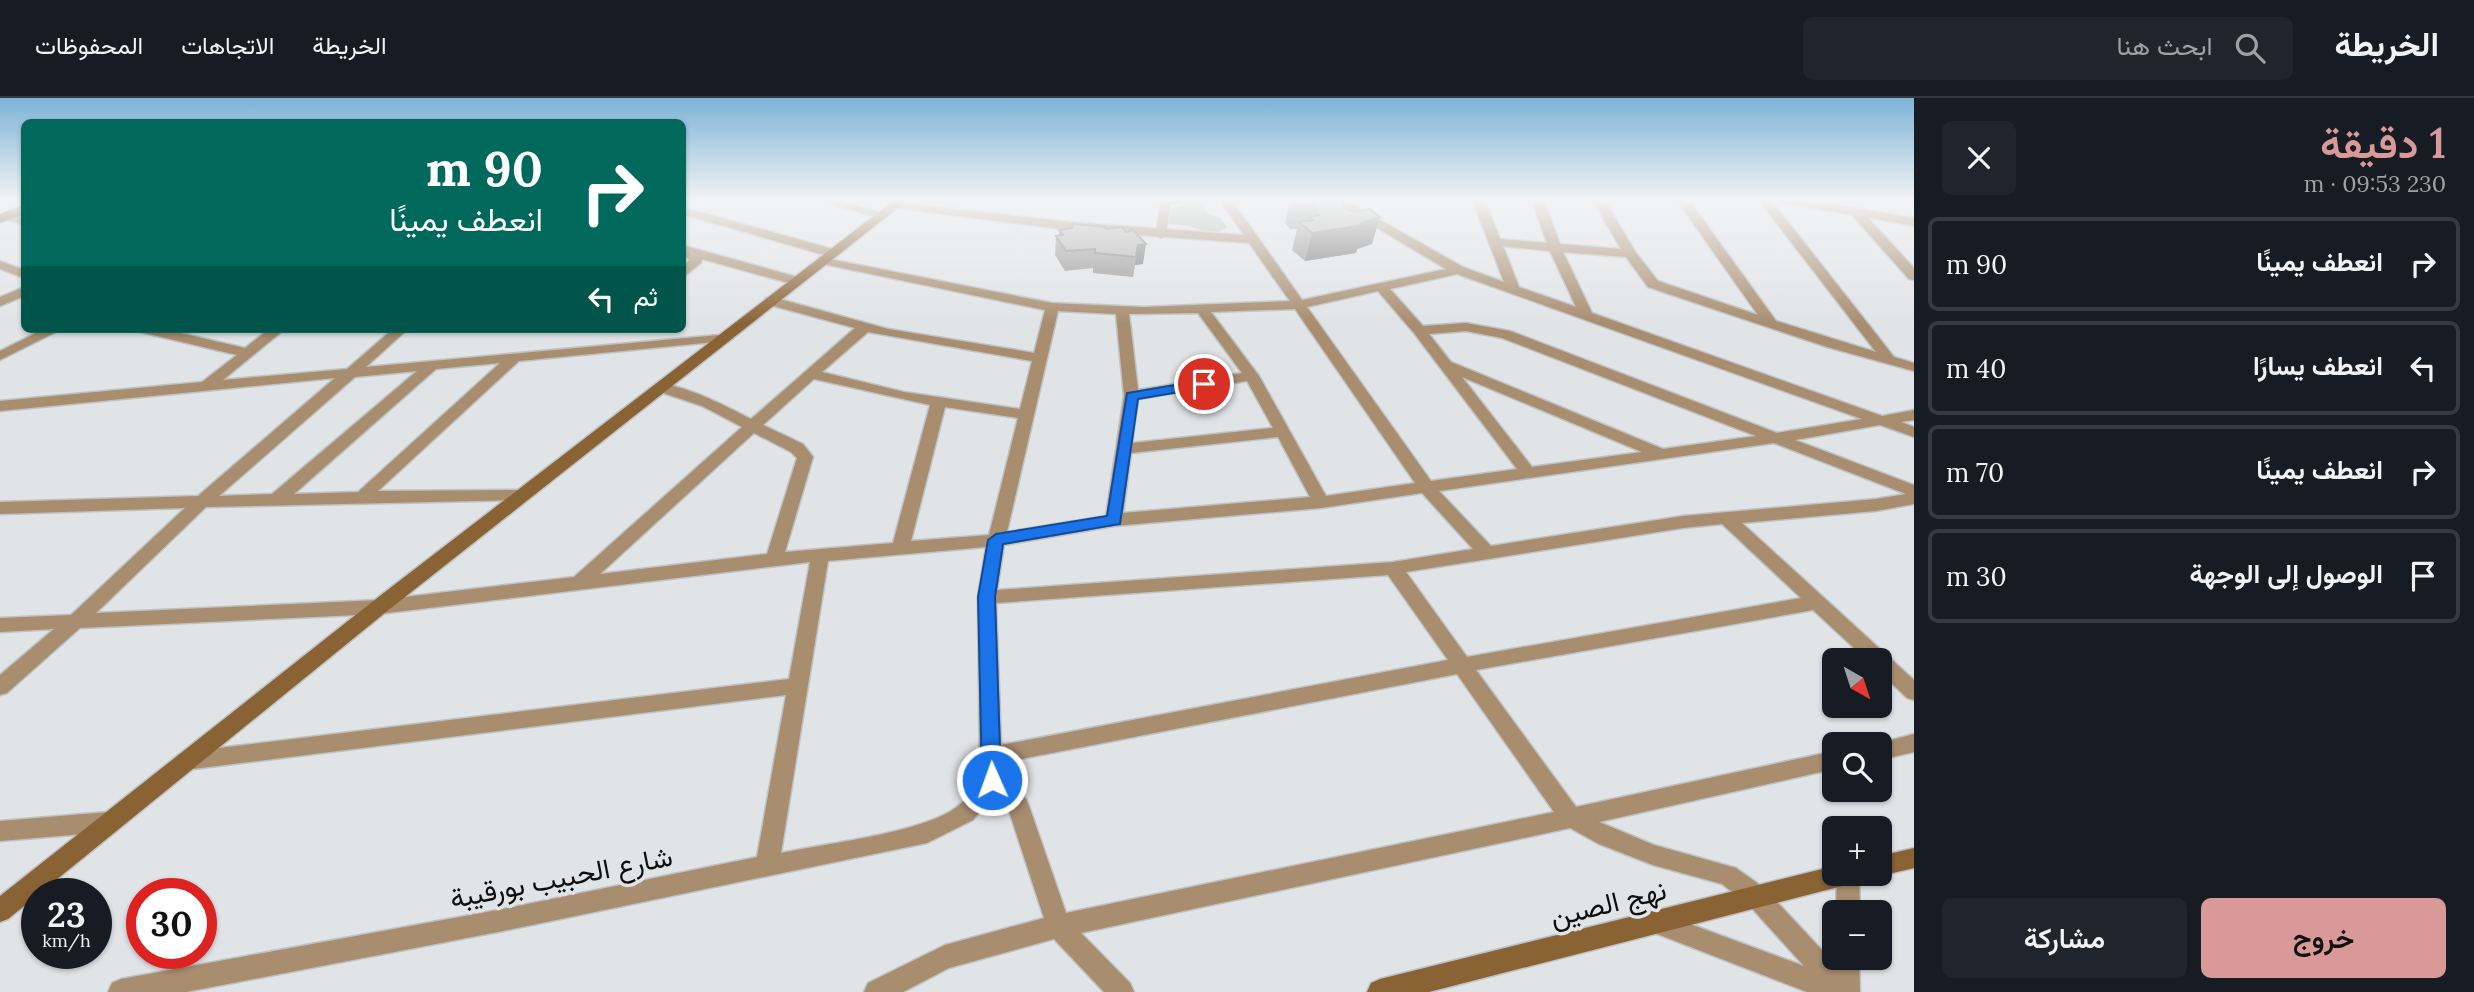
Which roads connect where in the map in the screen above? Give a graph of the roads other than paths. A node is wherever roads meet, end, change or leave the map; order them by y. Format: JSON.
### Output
{"nodes":[{"id":1,"x":777,"y":241,"type":"edge"},
{"id":2,"x":849,"y":241,"type":"edge"},
{"id":3,"x":1252,"y":241,"type":"edge"},
{"id":4,"x":1407,"y":241,"type":"edge"},
{"id":5,"x":1553,"y":241,"type":"edge"},
{"id":6,"x":1622,"y":241,"type":"edge"},
{"id":7,"x":1712,"y":241,"type":"edge"},
{"id":8,"x":1796,"y":241,"type":"edge"},
{"id":9,"x":1882,"y":241,"type":"edge"},
{"id":10,"x":1496,"y":242,"type":"joint"},
{"id":11,"x":1555,"y":247,"type":"junction"},
{"id":12,"x":686,"y":250,"type":"edge"},
{"id":13,"x":686,"y":251,"type":"edge"},
{"id":14,"x":1630,"y":254,"type":"junction"},
{"id":15,"x":828,"y":257,"type":"junction"},
{"id":16,"x":0,"y":265,"type":"edge"},
{"id":17,"x":686,"y":270,"type":"edge"},
{"id":18,"x":1458,"y":270,"type":"junction"},
{"id":19,"x":21,"y":273,"type":"edge"},
{"id":20,"x":1914,"y":276,"type":"edge"},
{"id":21,"x":796,"y":281,"type":"junction"},
{"id":22,"x":1380,"y":286,"type":"junction"},
{"id":23,"x":1513,"y":289,"type":"junction"},
{"id":24,"x":21,"y":292,"type":"edge"},
{"id":25,"x":771,"y":301,"type":"junction"},
{"id":26,"x":0,"y":302,"type":"edge"},
{"id":27,"x":1297,"y":305,"type":"junction"},
{"id":28,"x":1052,"y":307,"type":"junction"},
{"id":29,"x":1122,"y":310,"type":"junction"},
{"id":30,"x":1203,"y":311,"type":"junction"},
{"id":31,"x":1587,"y":316,"type":"junction"},
{"id":32,"x":1769,"y":321,"type":"junction"},
{"id":33,"x":865,"y":327,"type":"junction"},
{"id":34,"x":1419,"y":330,"type":"junction"},
{"id":35,"x":47,"y":333,"type":"edge"},
{"id":36,"x":162,"y":333,"type":"edge"},
{"id":37,"x":273,"y":333,"type":"edge"},
{"id":38,"x":397,"y":333,"type":"edge"},
{"id":39,"x":724,"y":337,"type":"junction"},
{"id":40,"x":248,"y":353,"type":"junction"},
{"id":41,"x":0,"y":356,"type":"edge"},
{"id":42,"x":515,"y":358,"type":"junction"},
{"id":43,"x":1041,"y":358,"type":"junction"},
{"id":44,"x":1887,"y":358,"type":"junction"},
{"id":45,"x":1443,"y":363,"type":"junction"},
{"id":46,"x":433,"y":364,"type":"junction"},
{"id":47,"x":1914,"y":367,"type":"edge"},
{"id":48,"x":354,"y":371,"type":"junction"},
{"id":49,"x":814,"y":375,"type":"junction"},
{"id":50,"x":1252,"y":376,"type":"junction"},
{"id":51,"x":207,"y":386,"type":"junction"},
{"id":52,"x":662,"y":388,"type":"junction"},
{"id":53,"x":1131,"y":396,"type":"junction"},
{"id":54,"x":939,"y":402,"type":"junction"},
{"id":55,"x":0,"y":406,"type":"edge"},
{"id":56,"x":1028,"y":415,"type":"junction"},
{"id":57,"x":1914,"y":415,"type":"edge"},
{"id":58,"x":1882,"y":421,"type":"junction"},
{"id":59,"x":753,"y":426,"type":"junction"},
{"id":60,"x":1283,"y":432,"type":"junction"},
{"id":61,"x":1914,"y":432,"type":"edge"},
{"id":62,"x":1775,"y":438,"type":"junction"},
{"id":63,"x":1126,"y":449,"type":"junction"},
{"id":64,"x":1659,"y":453,"type":"junction"},
{"id":65,"x":1529,"y":474,"type":"junction"},
{"id":66,"x":1427,"y":488,"type":"junction"},
{"id":67,"x":1914,"y":491,"type":"edge"},
{"id":68,"x":520,"y":496,"type":"junction"},
{"id":69,"x":362,"y":498,"type":"junction"},
{"id":70,"x":1914,"y":498,"type":"edge"},
{"id":71,"x":276,"y":500,"type":"junction"},
{"id":72,"x":203,"y":501,"type":"junction"},
{"id":73,"x":1321,"y":502,"type":"junction"},
{"id":74,"x":0,"y":508,"type":"edge"},
{"id":75,"x":1725,"y":517,"type":"junction"},
{"id":76,"x":1114,"y":520,"type":"junction"},
{"id":77,"x":996,"y":540,"type":"junction"},
{"id":78,"x":901,"y":547,"type":"junction"},
{"id":79,"x":1488,"y":554,"type":"junction"},
{"id":80,"x":820,"y":555,"type":"junction"},
{"id":81,"x":774,"y":559,"type":"junction"},
{"id":82,"x":1393,"y":568,"type":"junction"},
{"id":83,"x":578,"y":584,"type":"junction"},
{"id":84,"x":987,"y":597,"type":"junction"},
{"id":85,"x":1818,"y":602,"type":"junction"},
{"id":86,"x":379,"y":607,"type":"junction"},
{"id":87,"x":74,"y":624,"type":"junction"},
{"id":88,"x":0,"y":625,"type":"edge"},
{"id":89,"x":1462,"y":664,"type":"junction"},
{"id":90,"x":0,"y":687,"type":"edge"},
{"id":91,"x":796,"y":687,"type":"junction"},
{"id":92,"x":1914,"y":692,"type":"edge"},
{"id":93,"x":1914,"y":743,"type":"edge"},
{"id":94,"x":1892,"y":748,"type":"edge"},
{"id":95,"x":185,"y":761,"type":"junction"},
{"id":96,"x":1822,"y":764,"type":"edge"},
{"id":97,"x":991,"y":768,"type":"junction"},
{"id":98,"x":1570,"y":817,"type":"junction"},
{"id":99,"x":108,"y":822,"type":"junction"},
{"id":100,"x":0,"y":831,"type":"edge"},
{"id":101,"x":1914,"y":858,"type":"edge"},
{"id":102,"x":1892,"y":863,"type":"edge"},
{"id":103,"x":767,"y":866,"type":"junction"},
{"id":104,"x":1822,"y":880,"type":"edge"},
{"id":105,"x":1756,"y":896,"type":"junction"},
{"id":106,"x":0,"y":911,"type":"edge"},
{"id":107,"x":1655,"y":922,"type":"junction"},
{"id":108,"x":1058,"y":926,"type":"junction"},
{"id":109,"x":1846,"y":970,"type":"edge"},
{"id":110,"x":121,"y":992,"type":"edge"},
{"id":111,"x":877,"y":992,"type":"edge"},
{"id":112,"x":1121,"y":992,"type":"edge"},
{"id":113,"x":1380,"y":992,"type":"edge"},
{"id":114,"x":1843,"y":992,"type":"edge"}],
"edges":[{"from":1,"to":15,"type":"street"},
{"from":2,"to":15,"type":"street"},
{"from":3,"to":27,"type":"street"},
{"from":4,"to":18,"type":"street"},
{"from":5,"to":11,"type":"street"},
{"from":6,"to":14,"type":"street"},
{"from":7,"to":32,"type":"street"},
{"from":8,"to":44,"type":"street"},
{"from":9,"to":20,"type":"street"},
{"from":10,"to":11,"type":"street"},
{"from":10,"to":23,"type":"street"},
{"from":11,"to":14,"type":"street"},
{"from":11,"to":31,"type":"street"},
{"from":12,"to":21,"type":"street"},
{"from":13,"to":17,"type":"street"},
{"from":14,"to":32,"type":"street"},
{"from":15,"to":21,"type":"street"},
{"from":15,"to":28,"type":"street"},
{"from":16,"to":19,"type":"street"},
{"from":18,"to":22,"type":"street"},
{"from":18,"to":23,"type":"street"},
{"from":21,"to":25,"type":"street"},
{"from":22,"to":27,"type":"street"},
{"from":22,"to":34,"type":"street"},
{"from":23,"to":31,"type":"street"},
{"from":24,"to":26,"type":"street"},
{"from":25,"to":33,"type":"street"},
{"from":25,"to":39,"type":"street"},
{"from":27,"to":30,"type":"street"},
{"from":27,"to":66,"type":"street"},
{"from":28,"to":29,"type":"street"},
{"from":28,"to":43,"type":"street"},
{"from":29,"to":30,"type":"street"},
{"from":29,"to":53,"type":"street"},
{"from":30,"to":50,"type":"street"},
{"from":31,"to":58,"type":"street"},
{"from":32,"to":44,"type":"street"},
{"from":33,"to":43,"type":"street"},
{"from":33,"to":49,"type":"street"},
{"from":34,"to":45,"type":"street"},
{"from":34,"to":62,"type":"street"},
{"from":35,"to":41,"type":"street"},
{"from":36,"to":40,"type":"street"},
{"from":37,"to":40,"type":"street"},
{"from":38,"to":48,"type":"street"},
{"from":39,"to":42,"type":"street"},
{"from":39,"to":52,"type":"street"},
{"from":40,"to":51,"type":"street"},
{"from":42,"to":46,"type":"street"},
{"from":42,"to":69,"type":"street"},
{"from":43,"to":56,"type":"street"},
{"from":44,"to":47,"type":"street"},
{"from":45,"to":64,"type":"street"},
{"from":45,"to":65,"type":"street"},
{"from":46,"to":48,"type":"street"},
{"from":46,"to":71,"type":"street"},
{"from":48,"to":51,"type":"street"},
{"from":48,"to":72,"type":"street"},
{"from":49,"to":54,"type":"street"},
{"from":49,"to":59,"type":"street"},
{"from":50,"to":53,"type":"street"},
{"from":50,"to":60,"type":"street"},
{"from":51,"to":55,"type":"street"},
{"from":52,"to":59,"type":"street"},
{"from":52,"to":68,"type":"street"},
{"from":53,"to":63,"type":"street"},
{"from":54,"to":56,"type":"street"},
{"from":54,"to":78,"type":"street"},
{"from":56,"to":77,"type":"street"},
{"from":57,"to":58,"type":"street"},
{"from":58,"to":61,"type":"street"},
{"from":58,"to":62,"type":"street"},
{"from":59,"to":81,"type":"street"},
{"from":59,"to":83,"type":"street"},
{"from":60,"to":63,"type":"street"},
{"from":60,"to":73,"type":"street"},
{"from":62,"to":64,"type":"street"},
{"from":62,"to":67,"type":"street"},
{"from":63,"to":76,"type":"street"},
{"from":64,"to":65,"type":"street"},
{"from":65,"to":66,"type":"street"},
{"from":66,"to":73,"type":"street"},
{"from":66,"to":79,"type":"street"},
{"from":68,"to":69,"type":"street"},
{"from":68,"to":86,"type":"street"},
{"from":69,"to":71,"type":"street"},
{"from":70,"to":75,"type":"street"},
{"from":71,"to":72,"type":"street"},
{"from":72,"to":74,"type":"street"},
{"from":72,"to":87,"type":"street"},
{"from":73,"to":76,"type":"street"},
{"from":75,"to":79,"type":"street"},
{"from":75,"to":85,"type":"street"},
{"from":76,"to":77,"type":"street"},
{"from":77,"to":78,"type":"street"},
{"from":77,"to":84,"type":"street"},
{"from":78,"to":80,"type":"street"},
{"from":79,"to":82,"type":"street"},
{"from":80,"to":81,"type":"street"},
{"from":80,"to":91,"type":"street"},
{"from":81,"to":83,"type":"street"},
{"from":82,"to":84,"type":"street"},
{"from":82,"to":89,"type":"street"},
{"from":83,"to":86,"type":"street"},
{"from":84,"to":97,"type":"street"},
{"from":85,"to":89,"type":"street"},
{"from":85,"to":92,"type":"street"},
{"from":86,"to":87,"type":"street"},
{"from":86,"to":95,"type":"street"},
{"from":87,"to":88,"type":"street"},
{"from":87,"to":90,"type":"street"},
{"from":89,"to":97,"type":"street"},
{"from":89,"to":98,"type":"street"},
{"from":91,"to":95,"type":"street"},
{"from":91,"to":103,"type":"street"},
{"from":93,"to":94,"type":"street"},
{"from":95,"to":99,"type":"street"},
{"from":96,"to":98,"type":"street"},
{"from":97,"to":103,"type":"street","name":"شارع الحبيب بورقيبة"},
{"from":97,"to":108,"type":"street"},
{"from":98,"to":105,"type":"street"},
{"from":98,"to":108,"type":"street"},
{"from":99,"to":100,"type":"street"},
{"from":99,"to":106,"type":"street"},
{"from":101,"to":102,"type":"street"},
{"from":103,"to":110,"type":"street","name":"شارع الحبيب بورقيبة"},
{"from":104,"to":105,"type":"street","name":"نهج الصين"},
{"from":105,"to":107,"type":"street","name":"نهج الصين"},
{"from":105,"to":114,"type":"street"},
{"from":107,"to":113,"type":"street","name":"نهج الصين"},
{"from":107,"to":114,"type":"street"},
{"from":108,"to":111,"type":"street"},
{"from":108,"to":112,"type":"street"},
{"from":109,"to":114,"type":"street"}]}
